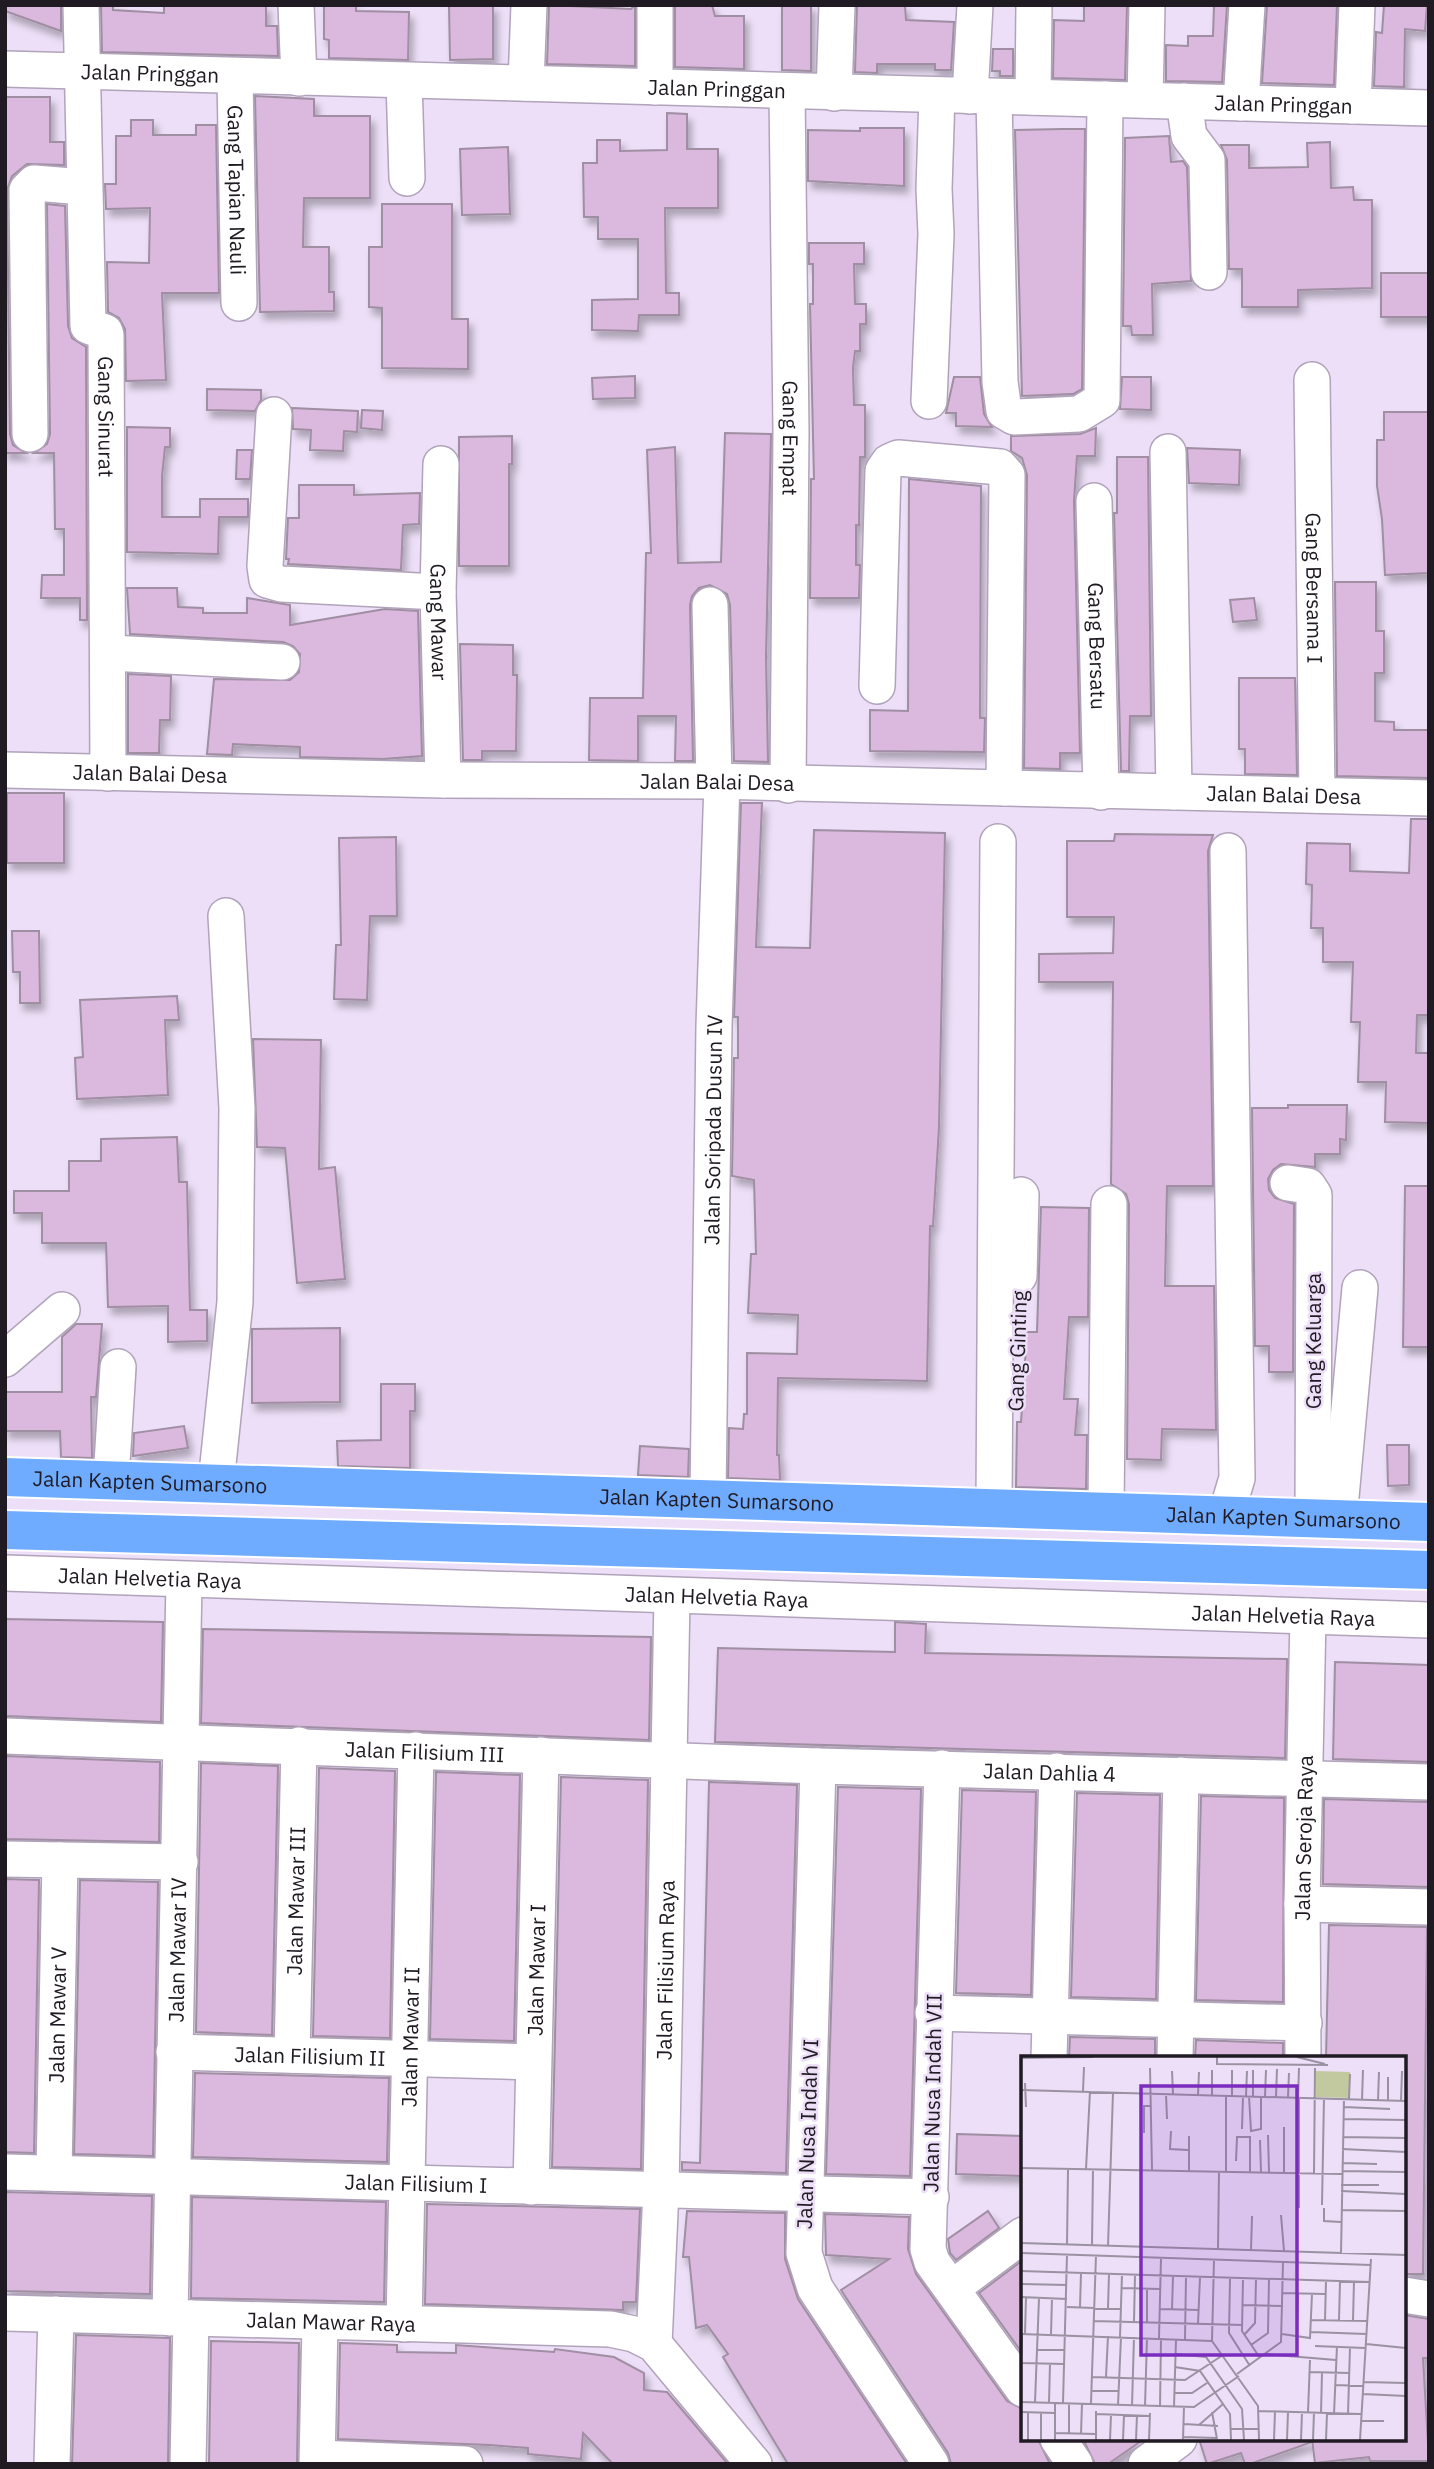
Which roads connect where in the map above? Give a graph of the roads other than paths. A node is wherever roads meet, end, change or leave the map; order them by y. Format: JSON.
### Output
{"nodes":[{"id":1,"x":81,"y":5,"type":"edge"},
{"id":2,"x":296,"y":5,"type":"edge"},
{"id":3,"x":529,"y":5,"type":"edge"},
{"id":4,"x":656,"y":5,"type":"edge"},
{"id":5,"x":837,"y":5,"type":"edge"},
{"id":6,"x":975,"y":5,"type":"edge"},
{"id":7,"x":1034,"y":5,"type":"edge"},
{"id":8,"x":1147,"y":5,"type":"edge"},
{"id":9,"x":1247,"y":5,"type":"edge"},
{"id":10,"x":1357,"y":5,"type":"edge"},
{"id":11,"x":5,"y":69,"type":"edge"},
{"id":12,"x":84,"y":71,"type":"junction"},
{"id":13,"x":236,"y":76,"type":"junction"},
{"id":14,"x":299,"y":78,"type":"junction"},
{"id":15,"x":404,"y":81,"type":"junction"},
{"id":16,"x":526,"y":83,"type":"junction"},
{"id":17,"x":655,"y":87,"type":"junction"},
{"id":18,"x":787,"y":92,"type":"junction"},
{"id":19,"x":834,"y":93,"type":"junction"},
{"id":20,"x":967,"y":96,"type":"junction"},
{"id":21,"x":1033,"y":97,"type":"junction"},
{"id":22,"x":1105,"y":99,"type":"junction"},
{"id":23,"x":1145,"y":100,"type":"junction"},
{"id":24,"x":1184,"y":101,"type":"junction"},
{"id":25,"x":1241,"y":103,"type":"junction"},
{"id":26,"x":1353,"y":106,"type":"junction"},
{"id":27,"x":1429,"y":108,"type":"edge"},
{"id":28,"x":407,"y":178,"type":"dead end"},
{"id":29,"x":83,"y":187,"type":"junction"},
{"id":30,"x":1209,"y":272,"type":"dead end"},
{"id":31,"x":239,"y":303,"type":"dead end"},
{"id":32,"x":1312,"y":380,"type":"dead end"},
{"id":33,"x":929,"y":401,"type":"dead end"},
{"id":34,"x":274,"y":415,"type":"dead end"},
{"id":35,"x":30,"y":434,"type":"dead end"},
{"id":36,"x":1168,"y":452,"type":"dead end"},
{"id":37,"x":441,"y":464,"type":"dead end"},
{"id":38,"x":1094,"y":502,"type":"dead end"},
{"id":39,"x":438,"y":592,"type":"junction"},
{"id":40,"x":710,"y":606,"type":"dead end"},
{"id":41,"x":110,"y":653,"type":"junction"},
{"id":42,"x":282,"y":662,"type":"dead end"},
{"id":43,"x":877,"y":686,"type":"dead end"},
{"id":44,"x":5,"y":770,"type":"edge"},
{"id":45,"x":108,"y":773,"type":"junction"},
{"id":46,"x":443,"y":780,"type":"junction"},
{"id":47,"x":718,"y":781,"type":"junction"},
{"id":48,"x":788,"y":785,"type":"junction"},
{"id":49,"x":1004,"y":788,"type":"junction"},
{"id":50,"x":1101,"y":792,"type":"junction"},
{"id":51,"x":1174,"y":792,"type":"junction"},
{"id":52,"x":1317,"y":795,"type":"junction"},
{"id":53,"x":1429,"y":798,"type":"edge"},
{"id":54,"x":998,"y":842,"type":"dead end"},
{"id":55,"x":1228,"y":851,"type":"dead end"},
{"id":56,"x":226,"y":916,"type":"dead end"},
{"id":57,"x":1288,"y":1183,"type":"dead end"},
{"id":58,"x":1021,"y":1195,"type":"dead end"},
{"id":59,"x":1109,"y":1204,"type":"dead end"},
{"id":60,"x":1360,"y":1288,"type":"dead end"},
{"id":61,"x":62,"y":1310,"type":"dead end"},
{"id":62,"x":5,"y":1359,"type":"edge"},
{"id":63,"x":118,"y":1367,"type":"dead end"},
{"id":64,"x":5,"y":1477,"type":"edge"},
{"id":65,"x":111,"y":1480,"type":"junction"},
{"id":66,"x":216,"y":1483,"type":"junction"},
{"id":67,"x":708,"y":1488,"type":"junction"},
{"id":68,"x":450,"y":1490,"type":"junction"},
{"id":69,"x":1003,"y":1507,"type":"junction"},
{"id":70,"x":1106,"y":1511,"type":"junction"},
{"id":71,"x":1226,"y":1515,"type":"junction"},
{"id":72,"x":1326,"y":1519,"type":"junction"},
{"id":73,"x":1429,"y":1522,"type":"edge"},
{"id":74,"x":5,"y":1530,"type":"edge"},
{"id":75,"x":449,"y":1542,"type":"junction"},
{"id":76,"x":1429,"y":1570,"type":"edge"},
{"id":77,"x":5,"y":1573,"type":"edge"},
{"id":78,"x":184,"y":1581,"type":"junction"},
{"id":79,"x":673,"y":1597,"type":"junction"},
{"id":80,"x":1308,"y":1616,"type":"junction"},
{"id":81,"x":1429,"y":1620,"type":"edge"},
{"id":82,"x":5,"y":1736,"type":"edge"},
{"id":83,"x":183,"y":1741,"type":"junction"},
{"id":84,"x":299,"y":1745,"type":"junction"},
{"id":85,"x":416,"y":1749,"type":"junction"},
{"id":86,"x":541,"y":1755,"type":"junction"},
{"id":87,"x":668,"y":1759,"type":"junction"},
{"id":88,"x":818,"y":1766,"type":"junction"},
{"id":89,"x":942,"y":1768,"type":"junction"},
{"id":90,"x":1057,"y":1771,"type":"junction"},
{"id":91,"x":1181,"y":1774,"type":"junction"},
{"id":92,"x":1307,"y":1778,"type":"junction"},
{"id":93,"x":1429,"y":1782,"type":"edge"},
{"id":94,"x":5,"y":1859,"type":"edge"},
{"id":95,"x":60,"y":1860,"type":"junction"},
{"id":96,"x":180,"y":1862,"type":"junction"},
{"id":97,"x":1302,"y":1904,"type":"junction"},
{"id":98,"x":1429,"y":1907,"type":"edge"},
{"id":99,"x":933,"y":2012,"type":"junction"},
{"id":100,"x":1049,"y":2018,"type":"junction"},
{"id":101,"x":1176,"y":2020,"type":"junction"},
{"id":102,"x":1304,"y":2023,"type":"junction"},
{"id":103,"x":174,"y":2052,"type":"junction"},
{"id":104,"x":292,"y":2055,"type":"junction"},
{"id":105,"x":1049,"y":2056,"type":"edge"},
{"id":106,"x":1175,"y":2056,"type":"edge"},
{"id":107,"x":1303,"y":2056,"type":"edge"},
{"id":108,"x":411,"y":2058,"type":"junction"},
{"id":109,"x":533,"y":2062,"type":"junction"},
{"id":110,"x":5,"y":2172,"type":"edge"},
{"id":111,"x":54,"y":2173,"type":"junction"},
{"id":112,"x":171,"y":2176,"type":"junction"},
{"id":113,"x":405,"y":2184,"type":"junction"},
{"id":114,"x":531,"y":2187,"type":"junction"},
{"id":115,"x":661,"y":2190,"type":"junction"},
{"id":116,"x":806,"y":2193,"type":"junction"},
{"id":117,"x":931,"y":2197,"type":"junction"},
{"id":118,"x":1021,"y":2236,"type":"edge"},
{"id":119,"x":952,"y":2288,"type":"junction"},
{"id":120,"x":1406,"y":2295,"type":"edge"},
{"id":121,"x":1429,"y":2299,"type":"edge"},
{"id":122,"x":5,"y":2312,"type":"edge"},
{"id":123,"x":56,"y":2314,"type":"junction"},
{"id":124,"x":181,"y":2319,"type":"junction"},
{"id":125,"x":320,"y":2322,"type":"junction"},
{"id":126,"x":404,"y":2324,"type":"junction"},
{"id":127,"x":654,"y":2343,"type":"junction"},
{"id":128,"x":1021,"y":2382,"type":"edge"},
{"id":129,"x":1059,"y":2441,"type":"edge"},
{"id":130,"x":1176,"y":2441,"type":"edge"},
{"id":131,"x":317,"y":2461,"type":"edge"},
{"id":132,"x":52,"y":2464,"type":"edge"},
{"id":133,"x":188,"y":2464,"type":"edge"},
{"id":134,"x":465,"y":2464,"type":"edge"},
{"id":135,"x":754,"y":2464,"type":"edge"},
{"id":136,"x":931,"y":2464,"type":"edge"},
{"id":137,"x":1075,"y":2464,"type":"edge"},
{"id":138,"x":1146,"y":2464,"type":"edge"}],
"edges":[{"from":1,"to":12,"type":"street","name":"Gang Sinurat"},
{"from":2,"to":14,"type":"street"},
{"from":3,"to":16,"type":"street"},
{"from":4,"to":17,"type":"street"},
{"from":5,"to":19,"type":"street"},
{"from":6,"to":20,"type":"street"},
{"from":7,"to":21,"type":"street"},
{"from":8,"to":23,"type":"street"},
{"from":9,"to":25,"type":"street"},
{"from":10,"to":26,"type":"street"},
{"from":11,"to":12,"type":"street","name":"Jalan Pringgan"},
{"from":12,"to":13,"type":"street","name":"Jalan Pringgan"},
{"from":12,"to":29,"type":"street","name":"Gang Sinurat"},
{"from":13,"to":14,"type":"street","name":"Jalan Pringgan"},
{"from":13,"to":31,"type":"street","name":"Gang Tapian Nauli"},
{"from":14,"to":15,"type":"street","name":"Jalan Pringgan"},
{"from":15,"to":16,"type":"street","name":"Jalan Pringgan"},
{"from":15,"to":28,"type":"street"},
{"from":16,"to":17,"type":"street","name":"Jalan Pringgan"},
{"from":17,"to":18,"type":"street","name":"Jalan Pringgan"},
{"from":18,"to":19,"type":"street","name":"Jalan Pringgan"},
{"from":18,"to":48,"type":"street","name":"Gang Empat"},
{"from":19,"to":20,"type":"street","name":"Jalan Pringgan"},
{"from":20,"to":21,"type":"street","name":"Jalan Pringgan"},
{"from":20,"to":22,"type":"street"},
{"from":20,"to":33,"type":"street"},
{"from":21,"to":22,"type":"street","name":"Jalan Pringgan"},
{"from":22,"to":23,"type":"street","name":"Jalan Pringgan"},
{"from":23,"to":24,"type":"street","name":"Jalan Pringgan"},
{"from":24,"to":25,"type":"street","name":"Jalan Pringgan"},
{"from":24,"to":30,"type":"street"},
{"from":25,"to":26,"type":"street","name":"Jalan Pringgan"},
{"from":26,"to":27,"type":"street","name":"Jalan Pringgan"},
{"from":29,"to":35,"type":"street"},
{"from":29,"to":41,"type":"street","name":"Gang Sinurat"},
{"from":32,"to":52,"type":"street","name":"Gang Bersama I"},
{"from":34,"to":39,"type":"street"},
{"from":36,"to":51,"type":"street"},
{"from":37,"to":39,"type":"street","name":"Gang Mawar"},
{"from":38,"to":50,"type":"street","name":"Gang Bersatu"},
{"from":39,"to":46,"type":"street","name":"Gang Mawar"},
{"from":40,"to":47,"type":"street","name":"Jalan Soripada Dusun IV"},
{"from":41,"to":42,"type":"street"},
{"from":41,"to":45,"type":"street","name":"Gang Sinurat"},
{"from":43,"to":49,"type":"street"},
{"from":44,"to":45,"type":"street","name":"Jalan Balai Desa"},
{"from":45,"to":46,"type":"street","name":"Jalan Balai Desa"},
{"from":46,"to":47,"type":"street","name":"Jalan Balai Desa"},
{"from":47,"to":48,"type":"street","name":"Jalan Balai Desa"},
{"from":47,"to":67,"type":"street","name":"Jalan Soripada Dusun IV"},
{"from":48,"to":49,"type":"street","name":"Jalan Balai Desa"},
{"from":49,"to":50,"type":"street","name":"Jalan Balai Desa"},
{"from":50,"to":51,"type":"street","name":"Jalan Balai Desa"},
{"from":51,"to":52,"type":"street","name":"Jalan Balai Desa"},
{"from":52,"to":53,"type":"street","name":"Jalan Balai Desa"},
{"from":54,"to":69,"type":"street"},
{"from":55,"to":71,"type":"street"},
{"from":56,"to":66,"type":"street"},
{"from":57,"to":72,"type":"street","name":"Gang Keluarga"},
{"from":58,"to":69,"type":"street","name":"Gang Ginting"},
{"from":59,"to":70,"type":"street"},
{"from":60,"to":72,"type":"street"},
{"from":61,"to":62,"type":"street"},
{"from":63,"to":65,"type":"street"},
{"from":64,"to":65,"type":"highway","name":"Jalan Kapten Sumarsono"},
{"from":65,"to":66,"type":"highway","name":"Jalan Kapten Sumarsono"},
{"from":66,"to":68,"type":"highway","name":"Jalan Kapten Sumarsono"},
{"from":67,"to":68,"type":"highway","name":"Jalan Kapten Sumarsono"},
{"from":67,"to":69,"type":"highway","name":"Jalan Kapten Sumarsono"},
{"from":68,"to":75,"type":"highway"},
{"from":69,"to":70,"type":"highway","name":"Jalan Kapten Sumarsono"},
{"from":70,"to":71,"type":"highway","name":"Jalan Kapten Sumarsono"},
{"from":71,"to":72,"type":"highway","name":"Jalan Kapten Sumarsono"},
{"from":72,"to":73,"type":"highway","name":"Jalan Kapten Sumarsono"},
{"from":74,"to":75,"type":"highway"},
{"from":75,"to":76,"type":"highway"},
{"from":77,"to":78,"type":"street","name":"Jalan Helvetia Raya"},
{"from":78,"to":79,"type":"street","name":"Jalan Helvetia Raya"},
{"from":78,"to":83,"type":"street","name":"Jalan Mawar IV"},
{"from":79,"to":80,"type":"street","name":"Jalan Helvetia Raya"},
{"from":79,"to":87,"type":"street","name":"Jalan Filisium Raya"},
{"from":80,"to":81,"type":"street","name":"Jalan Helvetia Raya"},
{"from":80,"to":92,"type":"street","name":"Jalan Seroja Raya"},
{"from":82,"to":83,"type":"street","name":"Jalan Filisium III"},
{"from":83,"to":84,"type":"street","name":"Jalan Filisium III"},
{"from":83,"to":96,"type":"street","name":"Jalan Mawar IV"},
{"from":84,"to":85,"type":"street","name":"Jalan Filisium III"},
{"from":84,"to":104,"type":"street","name":"Jalan Mawar III"},
{"from":85,"to":86,"type":"street","name":"Jalan Filisium III"},
{"from":85,"to":108,"type":"street","name":"Jalan Mawar II"},
{"from":86,"to":87,"type":"street","name":"Jalan Filisium III"},
{"from":86,"to":109,"type":"street","name":"Jalan Mawar I"},
{"from":87,"to":88,"type":"street","name":"Jalan Dahlia 4"},
{"from":87,"to":115,"type":"street","name":"Jalan Filisium Raya"},
{"from":88,"to":89,"type":"street","name":"Jalan Dahlia 4"},
{"from":88,"to":116,"type":"street","name":"Jalan Nusa Indah VI"},
{"from":89,"to":90,"type":"street","name":"Jalan Dahlia 4"},
{"from":89,"to":99,"type":"street","name":"Jalan Nusa Indah VII"},
{"from":90,"to":91,"type":"street","name":"Jalan Dahlia 4"},
{"from":90,"to":100,"type":"street"},
{"from":91,"to":92,"type":"street","name":"Jalan Dahlia 4"},
{"from":91,"to":101,"type":"street"},
{"from":92,"to":93,"type":"street","name":"Jalan Dahlia 4"},
{"from":92,"to":97,"type":"street","name":"Jalan Seroja Raya"},
{"from":94,"to":95,"type":"street"},
{"from":95,"to":96,"type":"street"},
{"from":95,"to":111,"type":"street","name":"Jalan Mawar V"},
{"from":96,"to":103,"type":"street","name":"Jalan Mawar IV"},
{"from":97,"to":98,"type":"street"},
{"from":97,"to":102,"type":"street","name":"Jalan Seroja Raya"},
{"from":99,"to":100,"type":"street"},
{"from":99,"to":117,"type":"street","name":"Jalan Nusa Indah VII"},
{"from":100,"to":101,"type":"street"},
{"from":100,"to":105,"type":"street"},
{"from":101,"to":102,"type":"street"},
{"from":101,"to":106,"type":"street"},
{"from":102,"to":107,"type":"street","name":"Jalan Seroja Raya"},
{"from":103,"to":104,"type":"street","name":"Jalan Filisium II"},
{"from":103,"to":112,"type":"street","name":"Jalan Mawar IV"},
{"from":104,"to":108,"type":"street","name":"Jalan Filisium II"},
{"from":108,"to":109,"type":"street","name":"Jalan Filisium II"},
{"from":108,"to":113,"type":"street","name":"Jalan Mawar II"},
{"from":109,"to":114,"type":"street","name":"Jalan Mawar I"},
{"from":110,"to":111,"type":"street","name":"Jalan Filisium I"},
{"from":111,"to":112,"type":"street","name":"Jalan Filisium I"},
{"from":112,"to":113,"type":"street","name":"Jalan Filisium I"},
{"from":112,"to":124,"type":"street","name":"Jalan Mawar IV"},
{"from":113,"to":114,"type":"street","name":"Jalan Filisium I"},
{"from":113,"to":126,"type":"street","name":"Jalan Mawar II"},
{"from":114,"to":115,"type":"street","name":"Jalan Filisium I"},
{"from":115,"to":116,"type":"street","name":"Jalan Filisium I"},
{"from":115,"to":127,"type":"street","name":"Jalan Filisium Raya"},
{"from":116,"to":117,"type":"street","name":"Jalan Filisium I"},
{"from":116,"to":136,"type":"street","name":"Jalan Nusa Indah VI"},
{"from":117,"to":119,"type":"street","name":"Jalan Nusa Indah VII"},
{"from":118,"to":119,"type":"street"},
{"from":119,"to":128,"type":"street","name":"Jalan Nusa Indah VII"},
{"from":120,"to":121,"type":"street"},
{"from":122,"to":123,"type":"street","name":"Jalan Mawar Raya"},
{"from":123,"to":124,"type":"street","name":"Jalan Mawar Raya"},
{"from":123,"to":132,"type":"street"},
{"from":124,"to":125,"type":"street","name":"Jalan Mawar Raya"},
{"from":124,"to":133,"type":"street","name":"Jalan Mawar IV"},
{"from":125,"to":126,"type":"street","name":"Jalan Mawar Raya"},
{"from":125,"to":131,"type":"street"},
{"from":126,"to":127,"type":"street","name":"Jalan Mawar Raya"},
{"from":127,"to":135,"type":"street"},
{"from":129,"to":137,"type":"street"},
{"from":130,"to":138,"type":"street"},
{"from":131,"to":134,"type":"street"}]}
